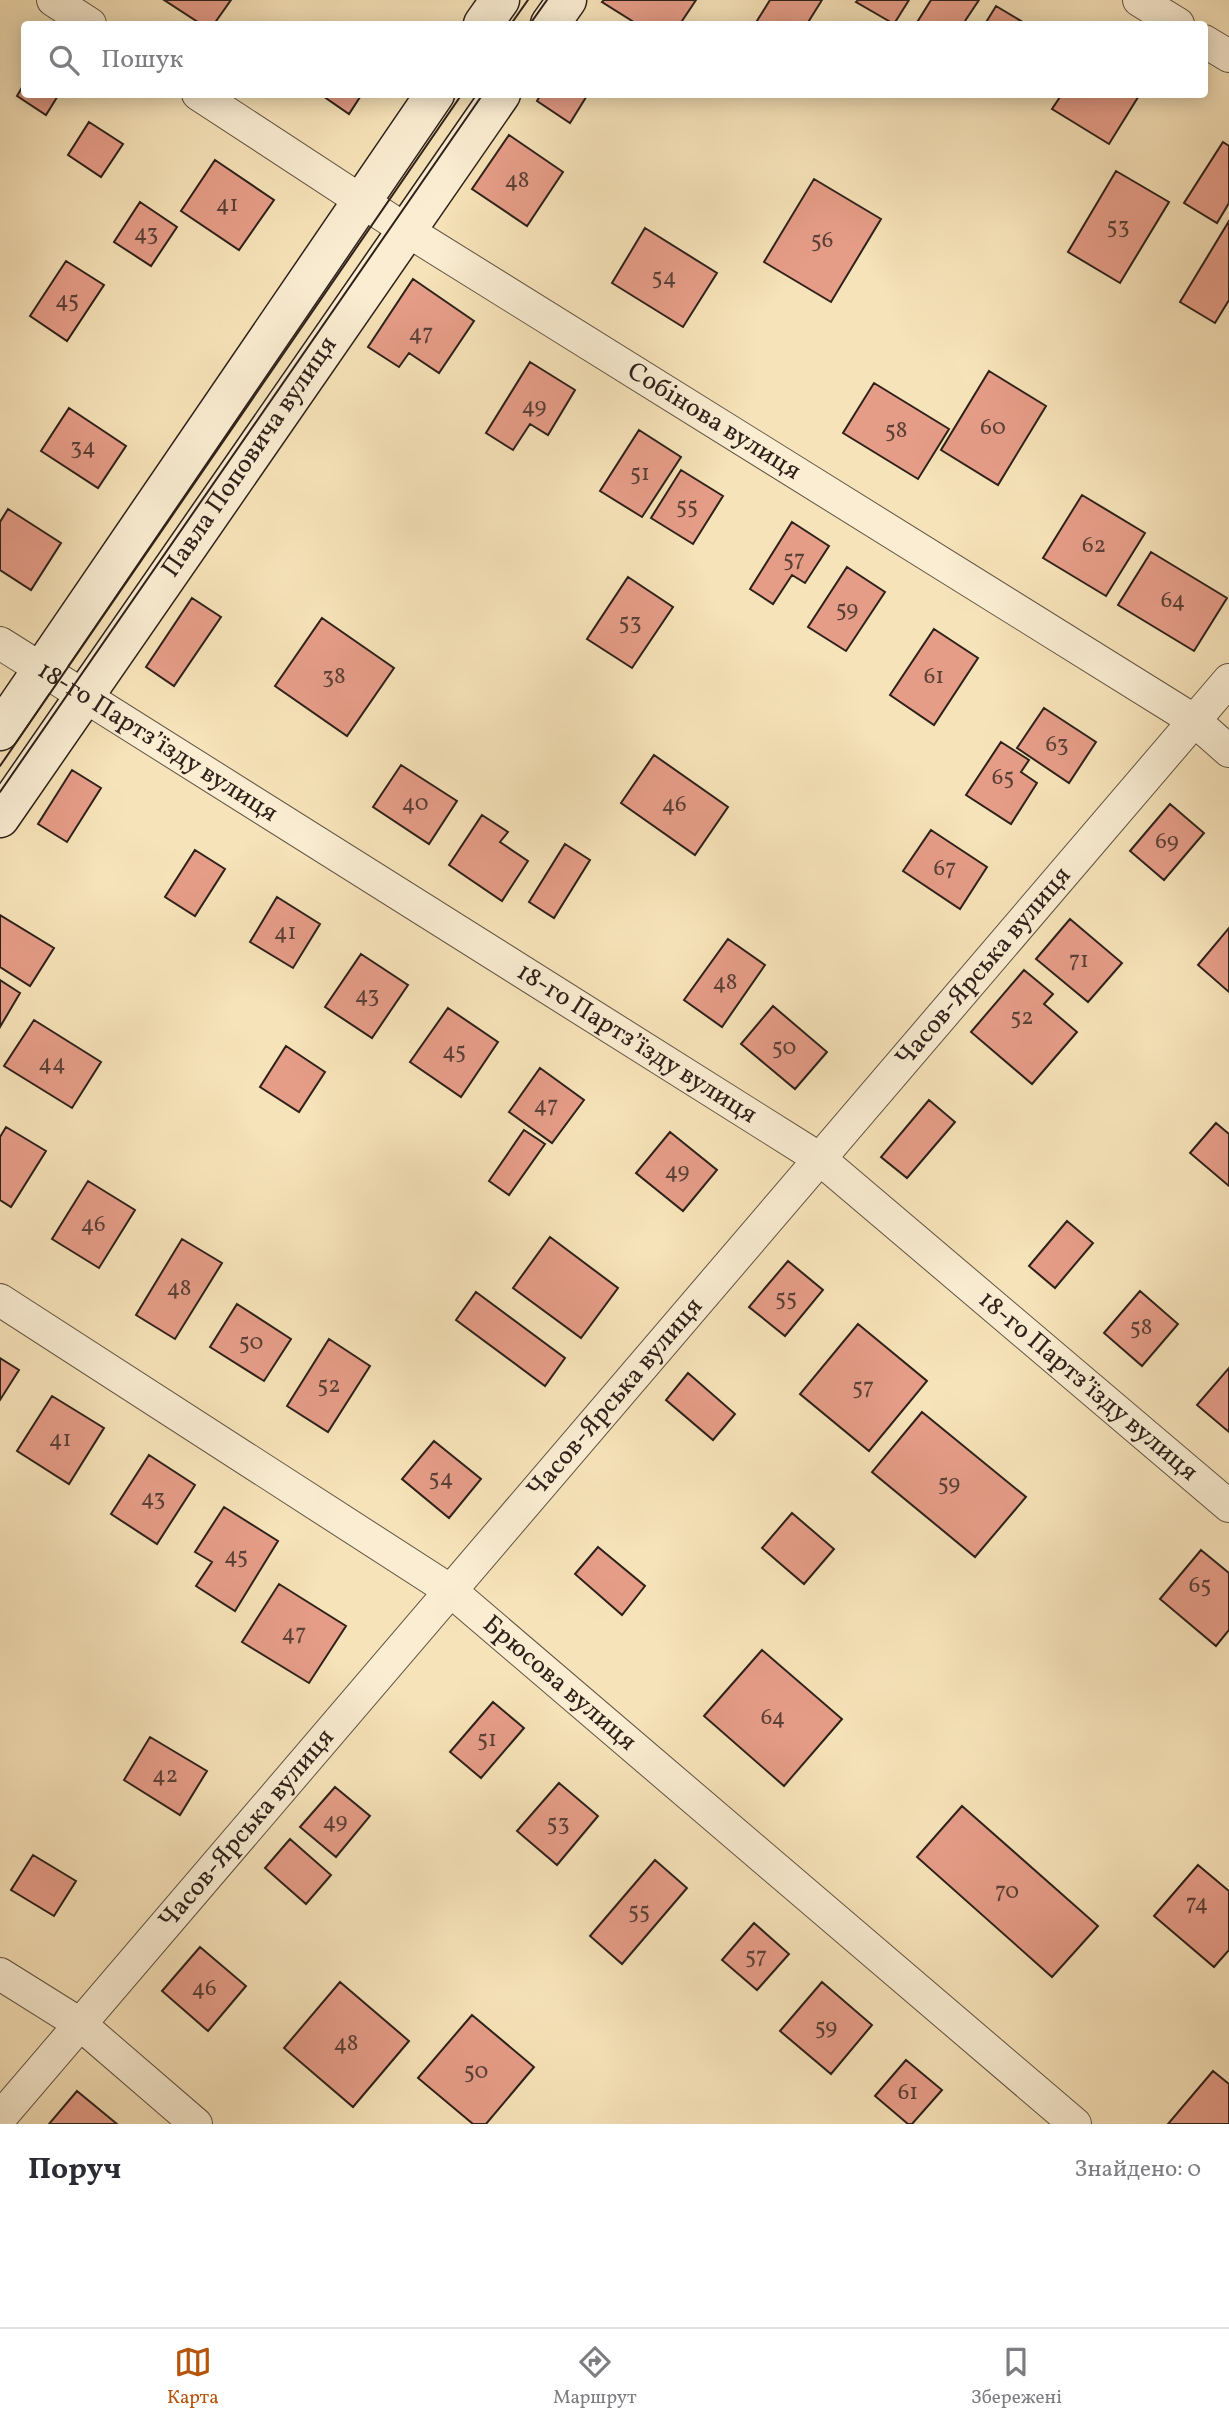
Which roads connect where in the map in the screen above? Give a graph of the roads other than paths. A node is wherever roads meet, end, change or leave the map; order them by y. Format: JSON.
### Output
{"nodes":[{"id":1,"x":53,"y":0,"type":"edge"},
{"id":2,"x":500,"y":0,"type":"edge"},
{"id":3,"x":567,"y":0,"type":"edge"},
{"id":4,"x":1139,"y":0,"type":"edge"},
{"id":5,"x":85,"y":21,"type":"edge"},
{"id":6,"x":485,"y":21,"type":"edge"},
{"id":7,"x":552,"y":21,"type":"edge"},
{"id":8,"x":1173,"y":21,"type":"edge"},
{"id":9,"x":1208,"y":43,"type":"edge"},
{"id":10,"x":1229,"y":56,"type":"edge"},
{"id":11,"x":204,"y":98,"type":"edge"},
{"id":12,"x":432,"y":98,"type":"edge"},
{"id":13,"x":497,"y":98,"type":"edge"},
{"id":14,"x":362,"y":201,"type":"junction"},
{"id":15,"x":406,"y":229,"type":"junction"},
{"id":16,"x":0,"y":643,"type":"edge"},
{"id":17,"x":42,"y":670,"type":"junction"},
{"id":18,"x":1229,"y":680,"type":"edge"},
{"id":19,"x":84,"y":697,"type":"junction"},
{"id":20,"x":1195,"y":722,"type":"junction"},
{"id":21,"x":0,"y":731,"type":"edge"},
{"id":22,"x":1229,"y":751,"type":"edge"},
{"id":23,"x":0,"y":818,"type":"edge"},
{"id":24,"x":820,"y":1159,"type":"junction"},
{"id":25,"x":0,"y":1300,"type":"edge"},
{"id":26,"x":1229,"y":1507,"type":"edge"},
{"id":27,"x":451,"y":1591,"type":"junction"},
{"id":28,"x":0,"y":1974,"type":"edge"},
{"id":29,"x":80,"y":2024,"type":"junction"},
{"id":30,"x":0,"y":2118,"type":"edge"},
{"id":31,"x":197,"y":2124,"type":"edge"},
{"id":32,"x":1075,"y":2124,"type":"edge"}],
"edges":[{"from":1,"to":5,"type":"street"},
{"from":2,"to":6,"type":"main road"},
{"from":3,"to":7,"type":"main road"},
{"from":4,"to":8,"type":"street"},
{"from":9,"to":10,"type":"street"},
{"from":11,"to":14,"type":"street","name":"Собінова вулиця"},
{"from":12,"to":14,"type":"main road","name":"Павла Поповича вулиця"},
{"from":13,"to":15,"type":"main road","name":"Павла Поповича вулиця"},
{"from":14,"to":15,"type":"street","name":"Собінова вулиця"},
{"from":14,"to":17,"type":"main road","name":"Павла Поповича вулиця"},
{"from":15,"to":19,"type":"main road","name":"Павла Поповича вулиця"},
{"from":15,"to":20,"type":"street","name":"Собінова вулиця"},
{"from":16,"to":17,"type":"street","name":"18-го Партз’їзду вулиця"},
{"from":17,"to":19,"type":"street","name":"18-го Партз’їзду вулиця"},
{"from":17,"to":21,"type":"main road","name":"Павла Поповича вулиця"},
{"from":18,"to":20,"type":"street","name":"Часов-Ярська вулиця"},
{"from":19,"to":23,"type":"main road","name":"Павла Поповича вулиця"},
{"from":19,"to":24,"type":"street","name":"18-го Партз’їзду вулиця"},
{"from":20,"to":22,"type":"street","name":"Собінова вулиця"},
{"from":20,"to":24,"type":"street","name":"Часов-Ярська вулиця"},
{"from":24,"to":26,"type":"street","name":"18-го Партз’їзду вулиця"},
{"from":24,"to":27,"type":"street","name":"Часов-Ярська вулиця"},
{"from":25,"to":27,"type":"street","name":"Брюсова вулиця"},
{"from":27,"to":29,"type":"street","name":"Часов-Ярська вулиця"},
{"from":27,"to":32,"type":"street","name":"Брюсова вулиця"},
{"from":28,"to":29,"type":"street"},
{"from":29,"to":30,"type":"street","name":"Часов-Ярська вулиця"},
{"from":29,"to":31,"type":"street"}]}
